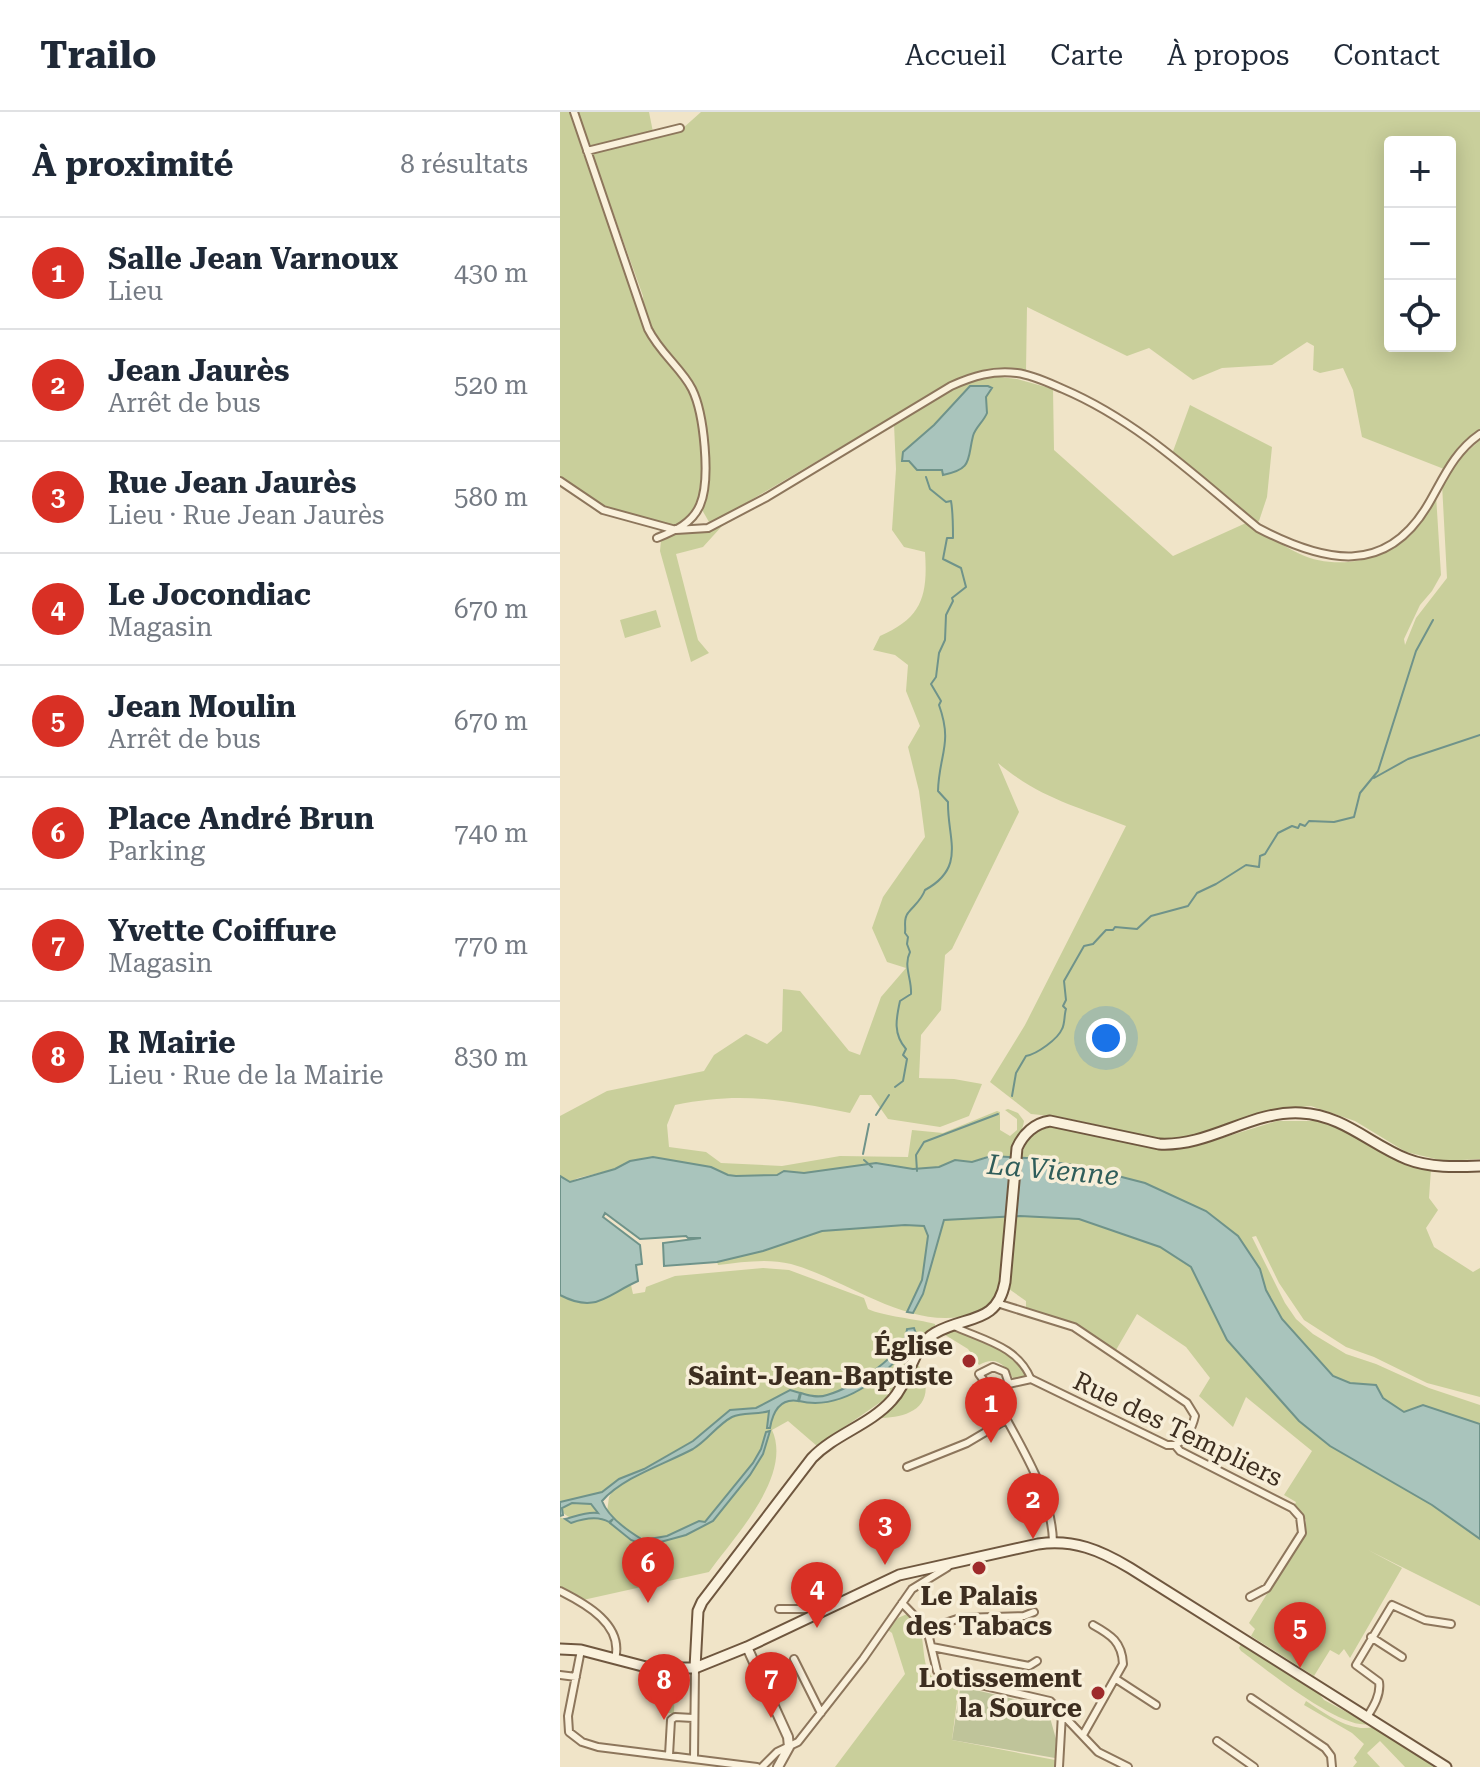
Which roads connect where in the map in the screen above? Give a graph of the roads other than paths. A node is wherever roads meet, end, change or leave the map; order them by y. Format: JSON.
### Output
{"nodes":[{"id":1,"x":574,"y":112,"type":"edge"},
{"id":2,"x":680,"y":128,"type":"dead end"},
{"id":3,"x":587,"y":151,"type":"junction"},
{"id":4,"x":1480,"y":434,"type":"edge"},
{"id":5,"x":560,"y":481,"type":"edge"},
{"id":6,"x":676,"y":530,"type":"junction"},
{"id":7,"x":657,"y":538,"type":"dead end"},
{"id":8,"x":1480,"y":1166,"type":"edge"},
{"id":9,"x":1000,"y":1304,"type":"junction"},
{"id":10,"x":953,"y":1326,"type":"junction"},
{"id":11,"x":1031,"y":1379,"type":"junction"},
{"id":12,"x":1009,"y":1384,"type":"junction"},
{"id":13,"x":996,"y":1397,"type":"junction"},
{"id":14,"x":1006,"y":1420,"type":"junction"},
{"id":15,"x":1175,"y":1445,"type":"junction"},
{"id":16,"x":907,"y":1467,"type":"dead end"},
{"id":17,"x":1053,"y":1542,"type":"junction"},
{"id":18,"x":948,"y":1563,"type":"junction"},
{"id":19,"x":560,"y":1591,"type":"edge"},
{"id":20,"x":1250,"y":1597,"type":"dead end"},
{"id":21,"x":902,"y":1603,"type":"junction"},
{"id":22,"x":779,"y":1609,"type":"dead end"},
{"id":23,"x":1034,"y":1612,"type":"dead end"},
{"id":24,"x":819,"y":1613,"type":"junction"},
{"id":25,"x":1451,"y":1624,"type":"dead end"},
{"id":26,"x":1093,"y":1625,"type":"dead end"},
{"id":27,"x":927,"y":1629,"type":"junction"},
{"id":28,"x":1371,"y":1637,"type":"junction"},
{"id":29,"x":747,"y":1647,"type":"junction"},
{"id":30,"x":932,"y":1647,"type":"junction"},
{"id":31,"x":560,"y":1649,"type":"edge"},
{"id":32,"x":581,"y":1650,"type":"junction"},
{"id":33,"x":1402,"y":1657,"type":"dead end"},
{"id":34,"x":615,"y":1659,"type":"junction"},
{"id":35,"x":794,"y":1659,"type":"dead end"},
{"id":36,"x":1037,"y":1661,"type":"dead end"},
{"id":37,"x":695,"y":1668,"type":"junction"},
{"id":38,"x":560,"y":1675,"type":"edge"},
{"id":39,"x":576,"y":1677,"type":"junction"},
{"id":40,"x":1116,"y":1679,"type":"junction"},
{"id":41,"x":1251,"y":1698,"type":"dead end"},
{"id":42,"x":1156,"y":1705,"type":"dead end"},
{"id":43,"x":821,"y":1713,"type":"junction"},
{"id":44,"x":1062,"y":1714,"type":"junction"},
{"id":45,"x":1367,"y":1717,"type":"junction"},
{"id":46,"x":693,"y":1718,"type":"junction"},
{"id":47,"x":1083,"y":1735,"type":"junction"},
{"id":48,"x":1217,"y":1741,"type":"dead end"},
{"id":49,"x":789,"y":1747,"type":"junction"},
{"id":50,"x":669,"y":1755,"type":"junction"},
{"id":51,"x":694,"y":1758,"type":"junction"},
{"id":52,"x":760,"y":1767,"type":"edge"},
{"id":53,"x":778,"y":1767,"type":"edge"},
{"id":54,"x":1059,"y":1767,"type":"edge"},
{"id":55,"x":1128,"y":1767,"type":"edge"},
{"id":56,"x":1254,"y":1767,"type":"edge"},
{"id":57,"x":1332,"y":1767,"type":"edge"},
{"id":58,"x":1446,"y":1767,"type":"edge"}],
"edges":[{"from":1,"to":3,"type":"street"},
{"from":2,"to":3,"type":"street"},
{"from":3,"to":6,"type":"street"},
{"from":4,"to":6,"type":"street"},
{"from":5,"to":6,"type":"street"},
{"from":6,"to":7,"type":"street"},
{"from":8,"to":9,"type":"main road"},
{"from":9,"to":10,"type":"main road"},
{"from":9,"to":15,"type":"street"},
{"from":10,"to":11,"type":"street"},
{"from":10,"to":37,"type":"main road"},
{"from":11,"to":12,"type":"street"},
{"from":11,"to":15,"type":"street","name":"Rue des Templiers"},
{"from":12,"to":13,"type":"street"},
{"from":12,"to":13,"type":"street"},
{"from":13,"to":14,"type":"street"},
{"from":14,"to":16,"type":"street"},
{"from":14,"to":17,"type":"street"},
{"from":15,"to":20,"type":"street","name":"Rue des Templiers"},
{"from":17,"to":18,"type":"main road"},
{"from":17,"to":45,"type":"main road"},
{"from":18,"to":21,"type":"street"},
{"from":18,"to":24,"type":"main road"},
{"from":19,"to":34,"type":"street"},
{"from":21,"to":27,"type":"street"},
{"from":21,"to":43,"type":"street"},
{"from":22,"to":24,"type":"street"},
{"from":23,"to":27,"type":"street"},
{"from":24,"to":29,"type":"main road"},
{"from":25,"to":28,"type":"street"},
{"from":26,"to":40,"type":"street"},
{"from":27,"to":30,"type":"street"},
{"from":28,"to":33,"type":"street"},
{"from":28,"to":45,"type":"street"},
{"from":29,"to":37,"type":"main road"},
{"from":29,"to":49,"type":"street"},
{"from":30,"to":36,"type":"street"},
{"from":30,"to":44,"type":"street"},
{"from":31,"to":32,"type":"main road"},
{"from":32,"to":34,"type":"main road"},
{"from":32,"to":39,"type":"street"},
{"from":34,"to":37,"type":"main road"},
{"from":35,"to":43,"type":"street"},
{"from":37,"to":46,"type":"street"},
{"from":38,"to":39,"type":"street"},
{"from":39,"to":50,"type":"street"},
{"from":40,"to":42,"type":"street"},
{"from":40,"to":47,"type":"street"},
{"from":41,"to":57,"type":"street"},
{"from":43,"to":49,"type":"street"},
{"from":44,"to":47,"type":"street"},
{"from":44,"to":54,"type":"street"},
{"from":45,"to":58,"type":"main road"},
{"from":46,"to":50,"type":"street"},
{"from":46,"to":51,"type":"street"},
{"from":47,"to":55,"type":"street"},
{"from":48,"to":56,"type":"street"},
{"from":49,"to":52,"type":"street"},
{"from":49,"to":53,"type":"street"},
{"from":50,"to":51,"type":"street"},
{"from":51,"to":52,"type":"street"}]}
